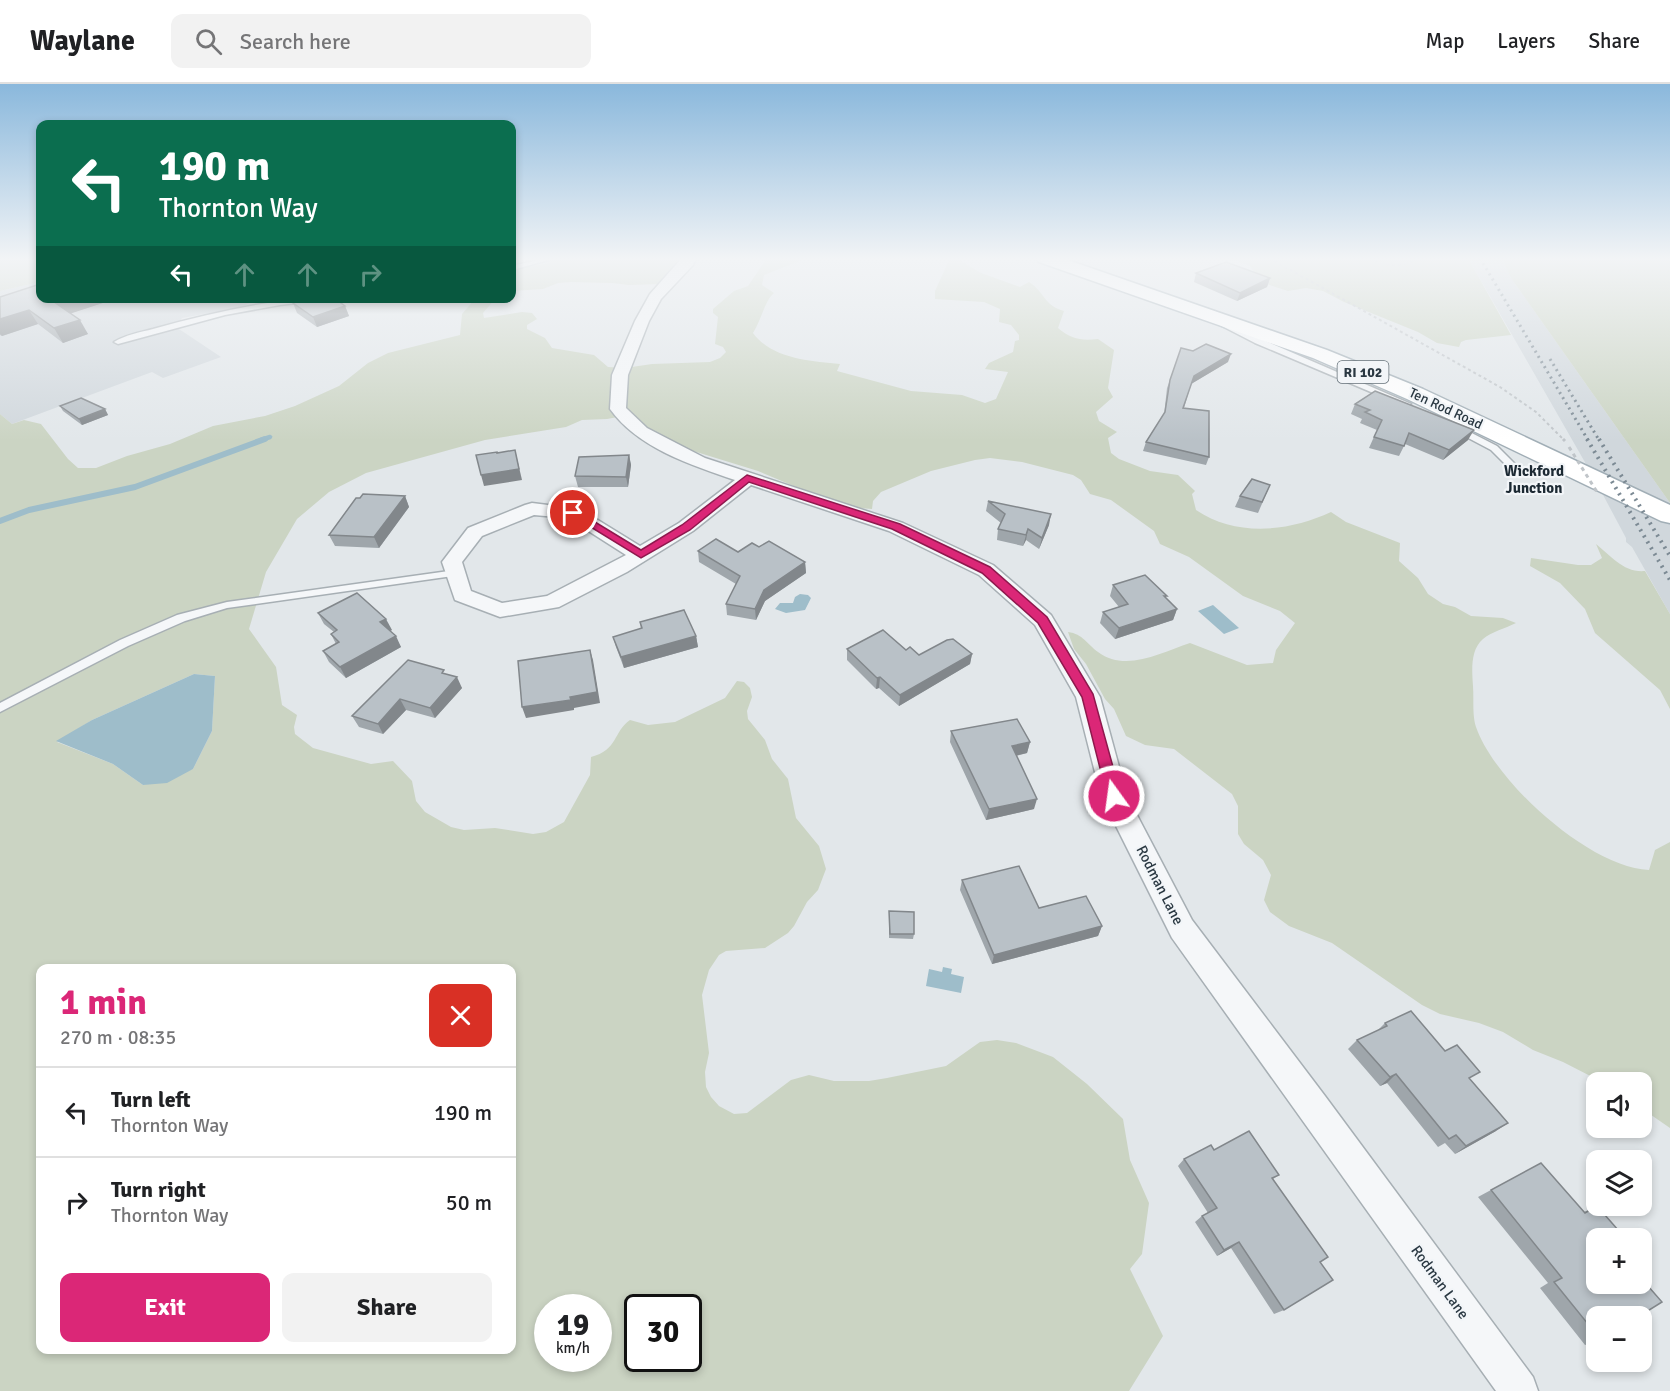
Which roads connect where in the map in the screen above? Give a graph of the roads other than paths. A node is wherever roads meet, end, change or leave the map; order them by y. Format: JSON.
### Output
{"nodes":[{"id":1,"x":196,"y":319,"type":"edge"},
{"id":2,"x":643,"y":319,"type":"edge"},
{"id":3,"x":1217,"y":319,"type":"edge"},
{"id":4,"x":1224,"y":319,"type":"edge"},
{"id":5,"x":118,"y":342,"type":"dead end"},
{"id":6,"x":1412,"y":407,"type":"edge"},
{"id":7,"x":1454,"y":427,"type":"edge"},
{"id":8,"x":1514,"y":468,"type":"dead end"},
{"id":9,"x":747,"y":478,"type":"junction"},
{"id":10,"x":1670,"y":515,"type":"edge"},
{"id":11,"x":641,"y":555,"type":"junction"},
{"id":12,"x":456,"y":573,"type":"junction"},
{"id":13,"x":0,"y":708,"type":"edge"},
{"id":14,"x":1519,"y":1391,"type":"edge"}],
"edges":[{"from":1,"to":5,"type":"lane"},
{"from":2,"to":9,"type":"street","name":"Rodman Lane"},
{"from":3,"to":6,"type":"lane"},
{"from":4,"to":10,"type":"main road","name":"Ten Rod Road","number":"RI 102"},
{"from":7,"to":8,"type":"lane"},
{"from":9,"to":11,"type":"street"},
{"from":9,"to":14,"type":"street","name":"Rodman Lane"},
{"from":11,"to":12,"type":"street"},
{"from":11,"to":12,"type":"street"},
{"from":12,"to":13,"type":"lane"}]}
